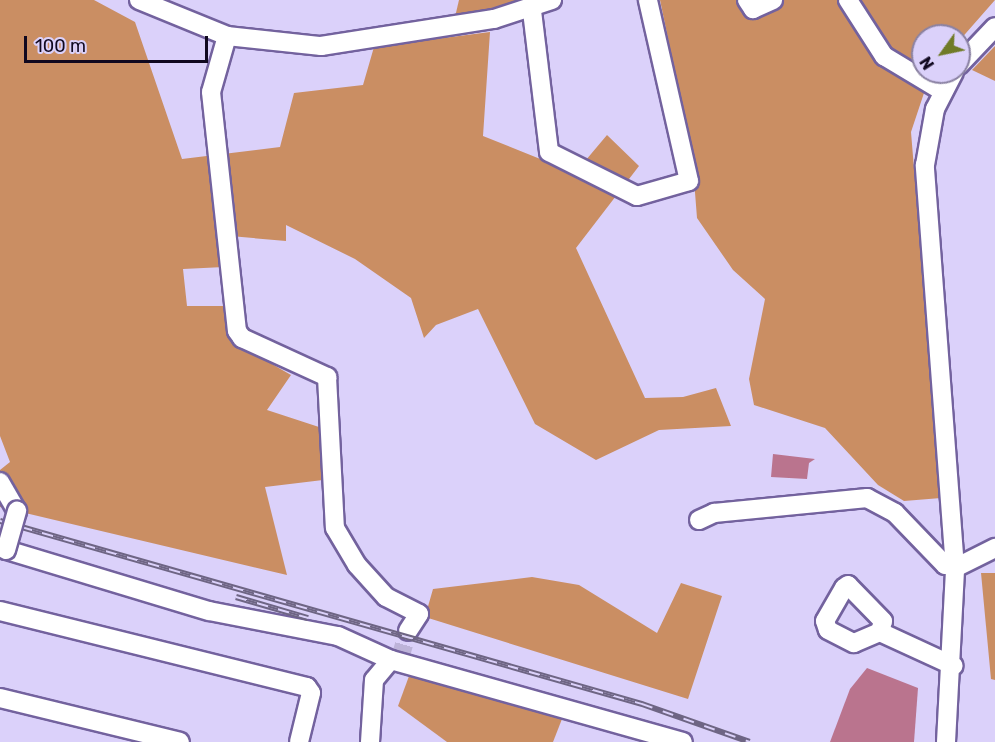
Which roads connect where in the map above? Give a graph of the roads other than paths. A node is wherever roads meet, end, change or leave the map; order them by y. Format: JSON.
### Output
{"nodes":[{"id":1,"x":139,"y":0,"type":"edge"},
{"id":2,"x":552,"y":0,"type":"edge"},
{"id":3,"x":648,"y":0,"type":"edge"},
{"id":4,"x":747,"y":0,"type":"edge"},
{"id":5,"x":773,"y":0,"type":"edge"},
{"id":6,"x":848,"y":0,"type":"edge"},
{"id":7,"x":532,"y":10,"type":"junction"},
{"id":8,"x":995,"y":27,"type":"edge"},
{"id":9,"x":227,"y":36,"type":"junction"},
{"id":10,"x":971,"y":52,"type":"edge"},
{"id":11,"x":946,"y":84,"type":"edge"},
{"id":12,"x":942,"y":91,"type":"junction"},
{"id":13,"x":0,"y":482,"type":"edge"},
{"id":14,"x":699,"y":520,"type":"dead end"},
{"id":15,"x":995,"y":548,"type":"edge"},
{"id":16,"x":3,"y":549,"type":"edge"},
{"id":17,"x":955,"y":567,"type":"junction"},
{"id":18,"x":0,"y":611,"type":"edge"},
{"id":19,"x":408,"y":631,"type":"tunnel mouth"},
{"id":20,"x":880,"y":632,"type":"dead end"},
{"id":21,"x":391,"y":660,"type":"junction"},
{"id":22,"x":954,"y":666,"type":"junction"},
{"id":23,"x":0,"y":698,"type":"edge"},
{"id":24,"x":180,"y":742,"type":"edge"},
{"id":25,"x":299,"y":742,"type":"edge"},
{"id":26,"x":370,"y":742,"type":"edge"},
{"id":27,"x":683,"y":742,"type":"edge"},
{"id":28,"x":946,"y":742,"type":"edge"}],
"edges":[{"from":1,"to":9,"type":"street"},
{"from":2,"to":7,"type":"street"},
{"from":3,"to":7,"type":"street"},
{"from":4,"to":5,"type":"street"},
{"from":6,"to":12,"type":"street"},
{"from":7,"to":9,"type":"street"},
{"from":8,"to":10,"type":"street"},
{"from":9,"to":19,"type":"street"},
{"from":11,"to":12,"type":"street"},
{"from":12,"to":17,"type":"street"},
{"from":13,"to":16,"type":"street","bridge":true},
{"from":14,"to":17,"type":"street"},
{"from":15,"to":17,"type":"street"},
{"from":16,"to":21,"type":"street"},
{"from":17,"to":22,"type":"street"},
{"from":18,"to":25,"type":"street"},
{"from":20,"to":22,"type":"street"},
{"from":21,"to":26,"type":"street"},
{"from":21,"to":27,"type":"street"},
{"from":22,"to":28,"type":"street"},
{"from":23,"to":24,"type":"street"}]}
